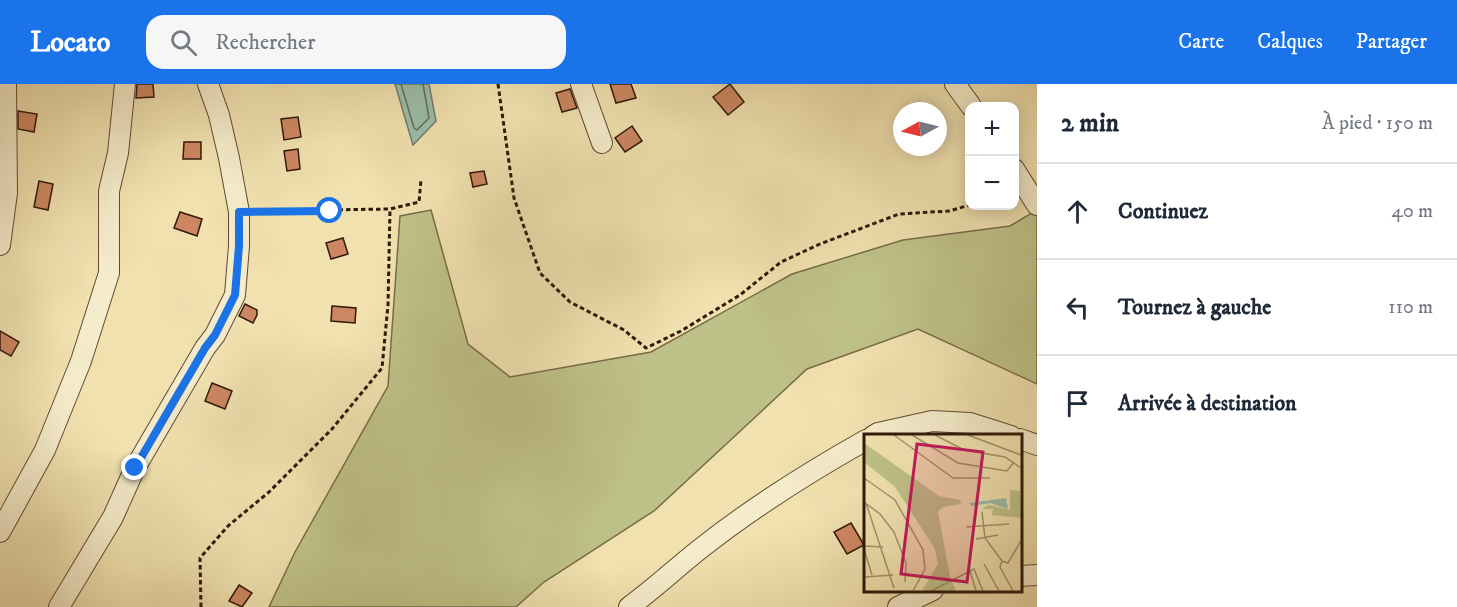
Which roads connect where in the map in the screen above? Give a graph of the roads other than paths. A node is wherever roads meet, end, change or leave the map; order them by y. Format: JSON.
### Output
{"nodes":[{"id":1,"x":6,"y":84,"type":"edge"},
{"id":2,"x":125,"y":84,"type":"edge"},
{"id":3,"x":208,"y":84,"type":"edge"},
{"id":4,"x":581,"y":84,"type":"edge"},
{"id":5,"x":955,"y":84,"type":"edge"},
{"id":6,"x":968,"y":102,"type":"edge"},
{"id":7,"x":602,"y":143,"type":"dead end"},
{"id":8,"x":1019,"y":177,"type":"edge"},
{"id":9,"x":1037,"y":205,"type":"edge"},
{"id":10,"x":0,"y":245,"type":"edge"},
{"id":11,"x":876,"y":434,"type":"edge"},
{"id":12,"x":1005,"y":434,"type":"edge"},
{"id":13,"x":1022,"y":440,"type":"edge"},
{"id":14,"x":864,"y":441,"type":"edge"},
{"id":15,"x":1037,"y":445,"type":"edge"},
{"id":16,"x":0,"y":532,"type":"edge"},
{"id":17,"x":1037,"y":575,"type":"edge"},
{"id":18,"x":1022,"y":576,"type":"edge"},
{"id":19,"x":931,"y":592,"type":"edge"},
{"id":20,"x":59,"y":607,"type":"edge"},
{"id":21,"x":629,"y":607,"type":"edge"},
{"id":22,"x":898,"y":607,"type":"edge"}],
"edges":[{"from":1,"to":10,"type":"street"},
{"from":2,"to":16,"type":"street"},
{"from":3,"to":20,"type":"street"},
{"from":4,"to":7,"type":"street"},
{"from":5,"to":6,"type":"street"},
{"from":8,"to":9,"type":"street"},
{"from":11,"to":12,"type":"street"},
{"from":13,"to":15,"type":"street"},
{"from":14,"to":21,"type":"street"},
{"from":17,"to":18,"type":"street"},
{"from":19,"to":22,"type":"street"}]}
